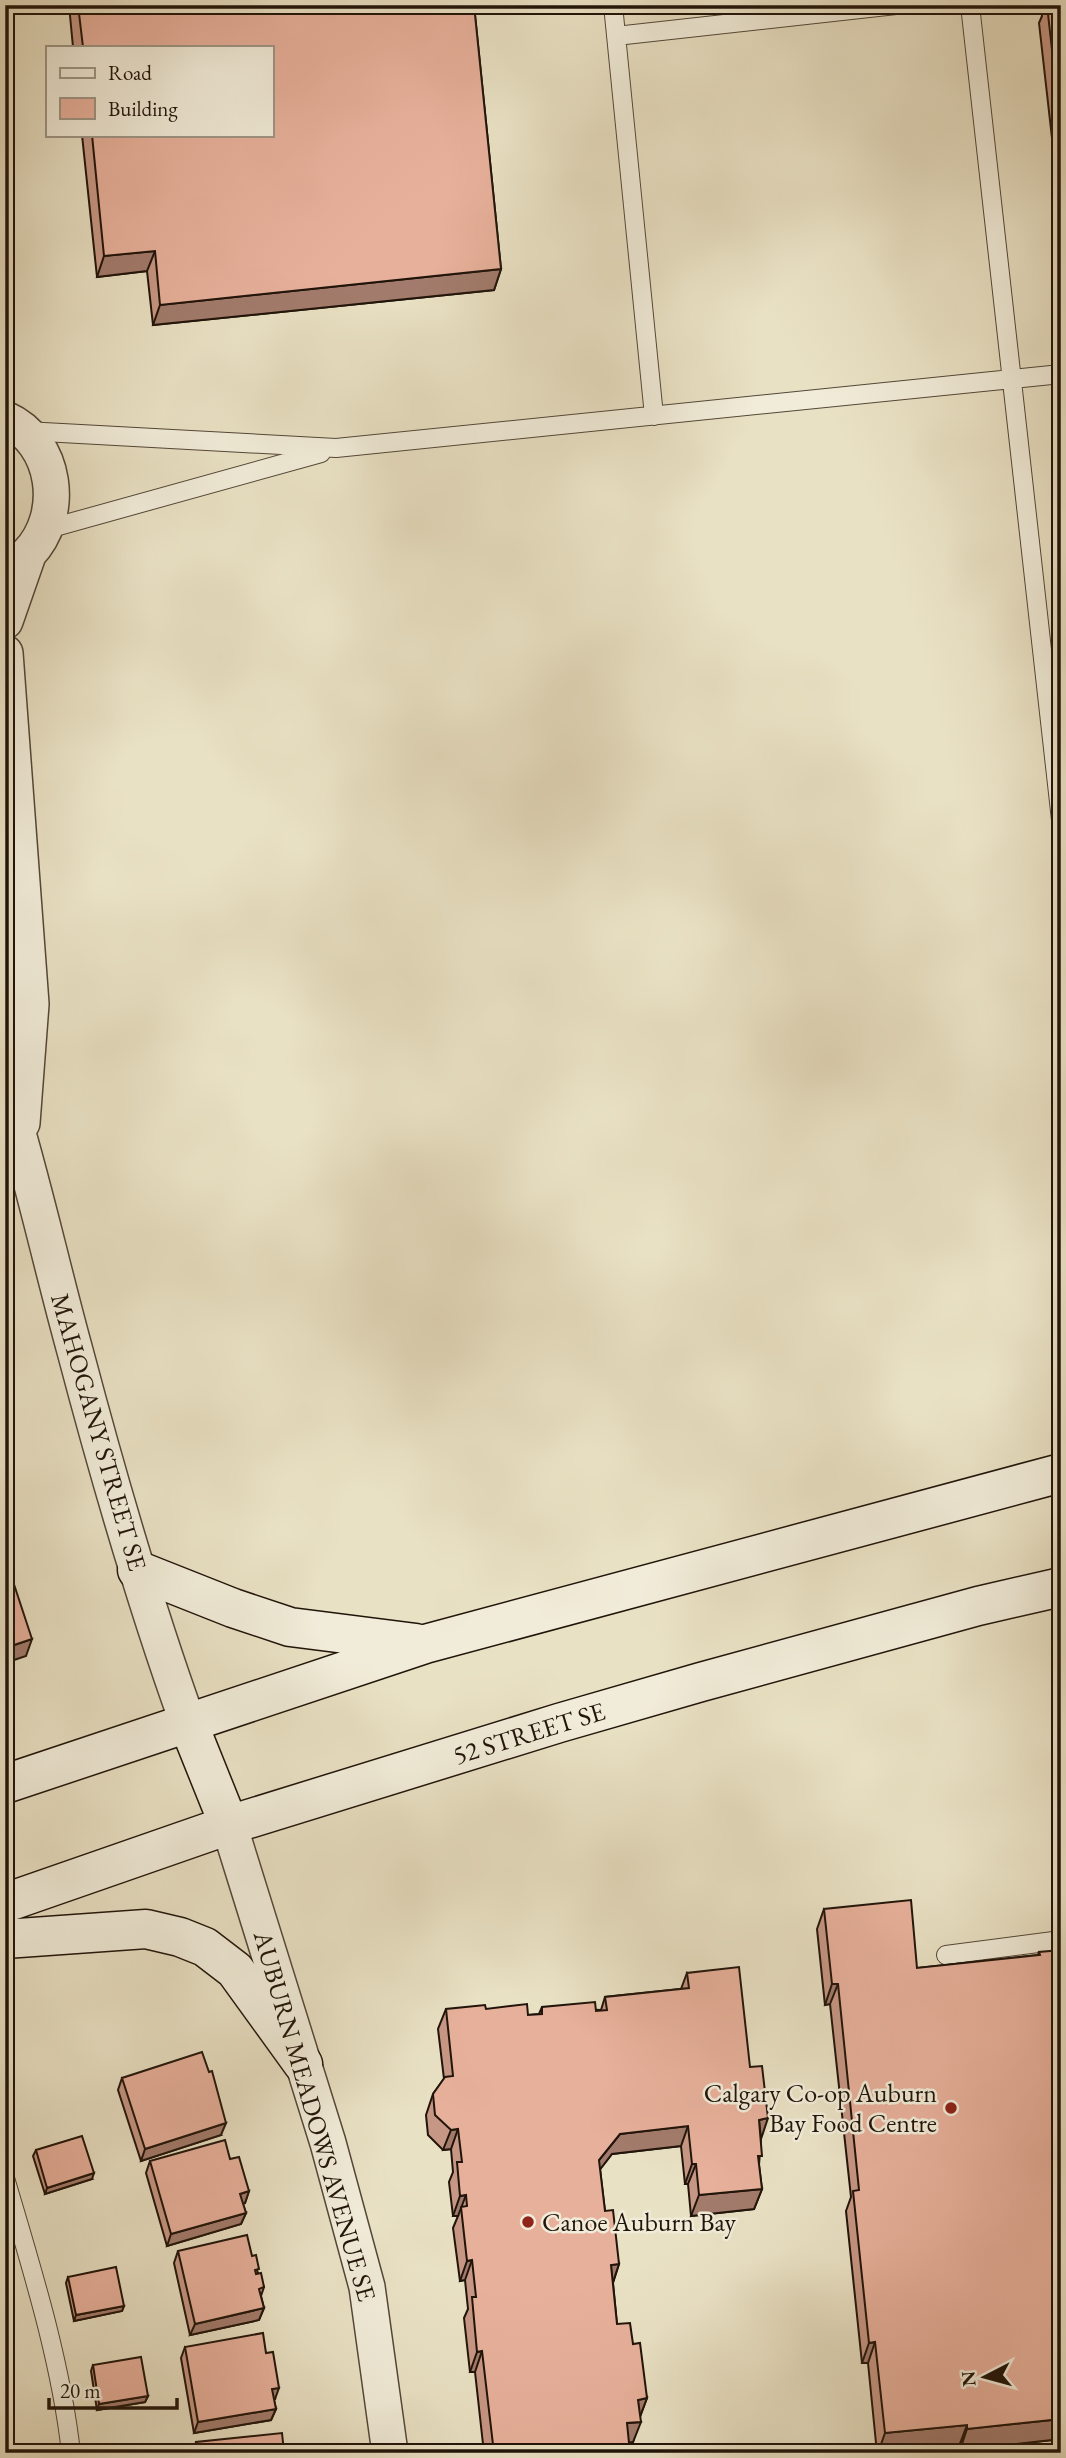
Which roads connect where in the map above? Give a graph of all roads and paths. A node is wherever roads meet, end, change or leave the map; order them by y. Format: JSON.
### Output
{"nodes":[{"id":1,"x":613,"y":5,"type":"edge"},
{"id":2,"x":896,"y":5,"type":"edge"},
{"id":3,"x":970,"y":5,"type":"edge"},
{"id":4,"x":616,"y":36,"type":"junction"},
{"id":5,"x":1061,"y":374,"type":"edge"},
{"id":6,"x":1012,"y":380,"type":"junction"},
{"id":7,"x":654,"y":416,"type":"junction"},
{"id":8,"x":12,"y":420,"type":"edge"},
{"id":9,"x":336,"y":448,"type":"junction"},
{"id":10,"x":26,"y":552,"type":"edge"},
{"id":11,"x":5,"y":621,"type":"edge"},
{"id":12,"x":5,"y":653,"type":"edge"},
{"id":13,"x":1061,"y":820,"type":"edge"},
{"id":14,"x":5,"y":1089,"type":"edge"},
{"id":15,"x":13,"y":1138,"type":"edge"},
{"id":16,"x":1061,"y":1473,"type":"edge"},
{"id":17,"x":137,"y":1570,"type":"junction"},
{"id":18,"x":1061,"y":1587,"type":"edge"},
{"id":19,"x":425,"y":1644,"type":"junction"},
{"id":20,"x":188,"y":1723,"type":"junction"},
{"id":21,"x":5,"y":1784,"type":"edge"},
{"id":22,"x":229,"y":1825,"type":"junction"},
{"id":23,"x":5,"y":1903,"type":"edge"},
{"id":24,"x":5,"y":1938,"type":"edge"},
{"id":25,"x":1061,"y":1940,"type":"edge"},
{"id":26,"x":946,"y":1955,"type":"dead end"},
{"id":27,"x":303,"y":2064,"type":"junction"},
{"id":28,"x":5,"y":2178,"type":"edge"},
{"id":29,"x":71,"y":2453,"type":"edge"},
{"id":30,"x":390,"y":2453,"type":"edge"}],
"edges":[{"from":1,"to":4,"type":"lane"},
{"from":2,"to":4,"type":"lane"},
{"from":3,"to":6,"type":"lane"},
{"from":4,"to":7,"type":"lane"},
{"from":5,"to":6,"type":"lane"},
{"from":6,"to":7,"type":"lane"},
{"from":6,"to":13,"type":"lane"},
{"from":7,"to":9,"type":"lane"},
{"from":8,"to":9,"type":"lane"},
{"from":8,"to":10,"type":"street"},
{"from":9,"to":10,"type":"lane"},
{"from":10,"to":11,"type":"street"},
{"from":12,"to":15,"type":"street","name":"MAHOGANY STREET SE"},
{"from":14,"to":15,"type":"street","name":"MAHOGANY STREET SE"},
{"from":15,"to":17,"type":"street","name":"MAHOGANY STREET SE"},
{"from":16,"to":19,"type":"main road"},
{"from":17,"to":19,"type":"main road"},
{"from":17,"to":20,"type":"street","name":"MAHOGANY STREET SE"},
{"from":18,"to":22,"type":"main road","name":"52 STREET SE"},
{"from":19,"to":20,"type":"main road"},
{"from":20,"to":21,"type":"main road"},
{"from":20,"to":22,"type":"main road"},
{"from":22,"to":23,"type":"main road","name":"52 STREET SE"},
{"from":22,"to":27,"type":"street","name":"AUBURN MEADOWS AVENUE SE"},
{"from":24,"to":27,"type":"main road"},
{"from":25,"to":26,"type":"lane"},
{"from":27,"to":30,"type":"street","name":"AUBURN MEADOWS AVENUE SE"},
{"from":28,"to":29,"type":"lane"}]}
